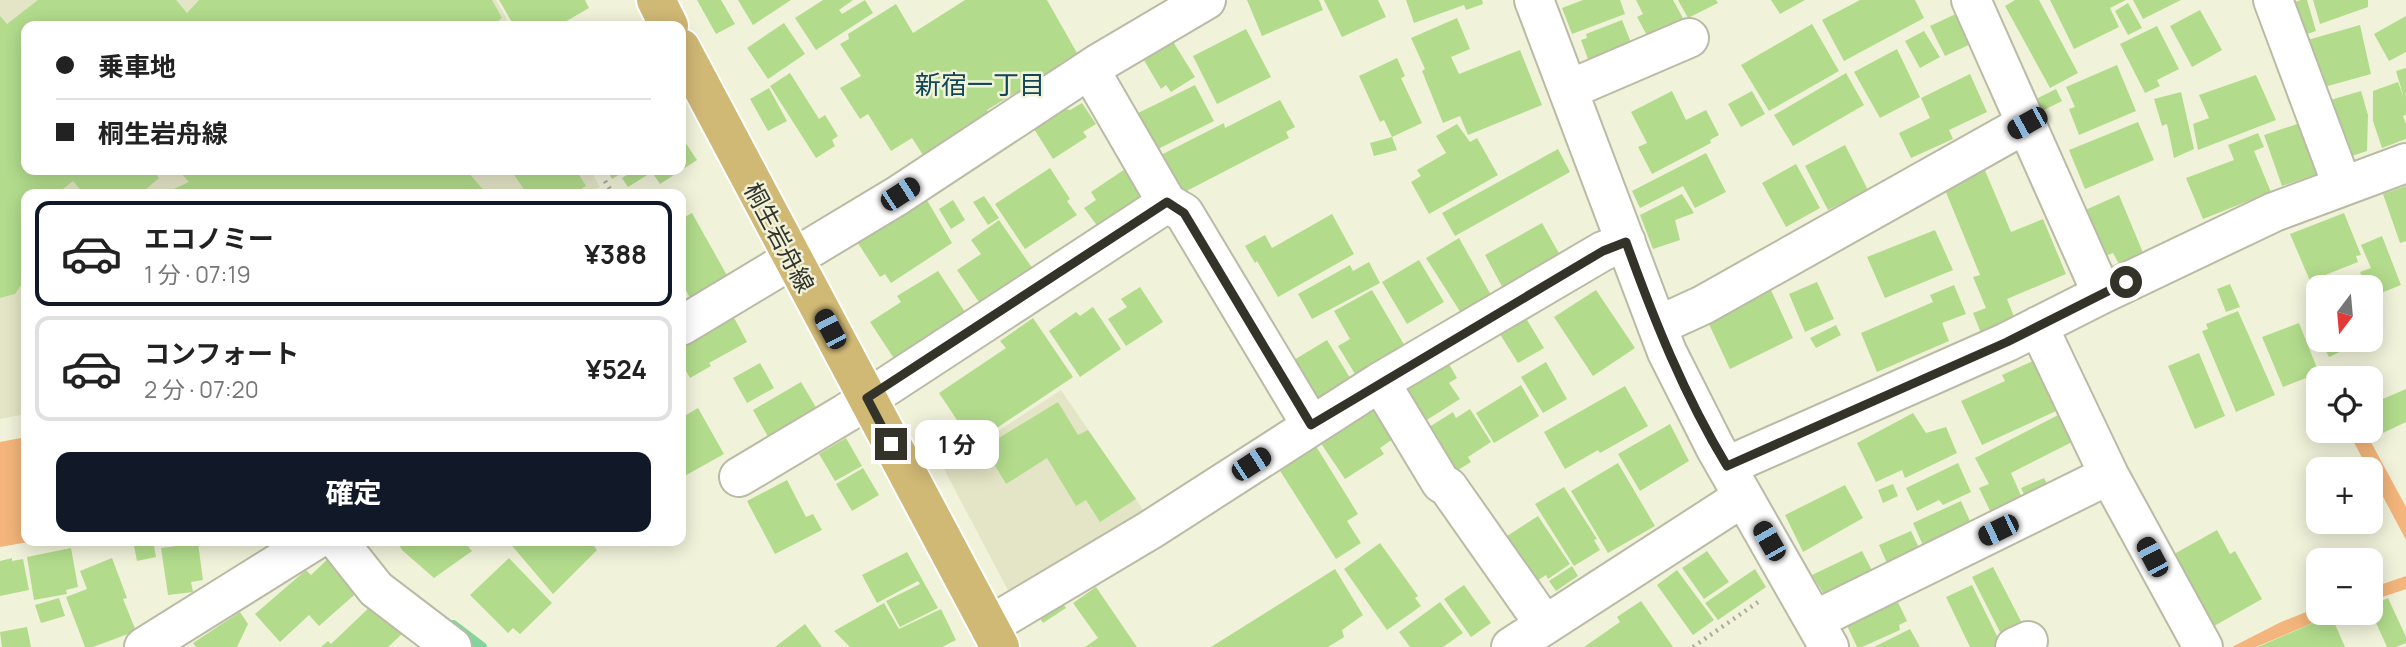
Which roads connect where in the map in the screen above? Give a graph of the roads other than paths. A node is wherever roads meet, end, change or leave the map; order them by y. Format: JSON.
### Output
{"nodes":[{"id":1,"x":656,"y":0,"type":"edge"},
{"id":2,"x":1534,"y":0,"type":"edge"},
{"id":3,"x":1971,"y":0,"type":"edge"},
{"id":4,"x":2273,"y":0,"type":"edge"},
{"id":5,"x":1194,"y":3,"type":"edge"},
{"id":6,"x":666,"y":21,"type":"edge"},
{"id":7,"x":1689,"y":38,"type":"dead end"},
{"id":8,"x":686,"y":58,"type":"edge"},
{"id":9,"x":1090,"y":70,"type":"junction"},
{"id":10,"x":1568,"y":90,"type":"junction"},
{"id":11,"x":2027,"y":123,"type":"junction"},
{"id":12,"x":2406,"y":163,"type":"edge"},
{"id":13,"x":2342,"y":186,"type":"junction"},
{"id":14,"x":1167,"y":202,"type":"junction"},
{"id":15,"x":1626,"y":242,"type":"junction"},
{"id":16,"x":793,"y":261,"type":"junction"},
{"id":17,"x":2102,"y":294,"type":"junction"},
{"id":18,"x":686,"y":323,"type":"edge"},
{"id":19,"x":1657,"y":326,"type":"junction"},
{"id":20,"x":2038,"y":326,"type":"junction"},
{"id":21,"x":1380,"y":382,"type":"junction"},
{"id":22,"x":867,"y":398,"type":"junction"},
{"id":23,"x":1311,"y":425,"type":"junction"},
{"id":24,"x":2109,"y":475,"type":"junction"},
{"id":25,"x":739,"y":477,"type":"dead end"},
{"id":26,"x":1735,"y":481,"type":"junction"},
{"id":27,"x":306,"y":546,"type":"edge"},
{"id":28,"x":342,"y":546,"type":"edge"},
{"id":29,"x":1545,"y":625,"type":"junction"},
{"id":30,"x":1822,"y":634,"type":"edge"},
{"id":31,"x":995,"y":637,"type":"edge"},
{"id":32,"x":144,"y":647,"type":"edge"},
{"id":33,"x":452,"y":647,"type":"edge"},
{"id":34,"x":1511,"y":647,"type":"edge"},
{"id":35,"x":2203,"y":647,"type":"edge"}],
"edges":[{"from":1,"to":6,"type":"main road"},
{"from":2,"to":10,"type":"street"},
{"from":3,"to":11,"type":"street"},
{"from":4,"to":13,"type":"street"},
{"from":5,"to":9,"type":"street"},
{"from":7,"to":10,"type":"street"},
{"from":8,"to":16,"type":"main road","name":"桐生岩舟線"},
{"from":9,"to":14,"type":"street"},
{"from":9,"to":16,"type":"street"},
{"from":10,"to":15,"type":"street"},
{"from":11,"to":17,"type":"street"},
{"from":11,"to":19,"type":"street"},
{"from":12,"to":13,"type":"street"},
{"from":13,"to":17,"type":"street"},
{"from":14,"to":22,"type":"street"},
{"from":14,"to":23,"type":"street"},
{"from":15,"to":19,"type":"street"},
{"from":15,"to":21,"type":"street"},
{"from":16,"to":18,"type":"street"},
{"from":16,"to":22,"type":"main road","name":"桐生岩舟線"},
{"from":17,"to":20,"type":"street"},
{"from":19,"to":26,"type":"street"},
{"from":20,"to":24,"type":"street"},
{"from":20,"to":26,"type":"street"},
{"from":21,"to":23,"type":"street"},
{"from":21,"to":29,"type":"street"},
{"from":22,"to":25,"type":"street"},
{"from":22,"to":31,"type":"main road","name":"桐生岩舟線"},
{"from":23,"to":31,"type":"street"},
{"from":24,"to":30,"type":"street"},
{"from":24,"to":35,"type":"street"},
{"from":26,"to":29,"type":"street"},
{"from":26,"to":30,"type":"street"},
{"from":27,"to":32,"type":"street"},
{"from":28,"to":33,"type":"street"},
{"from":29,"to":34,"type":"street"}]}
